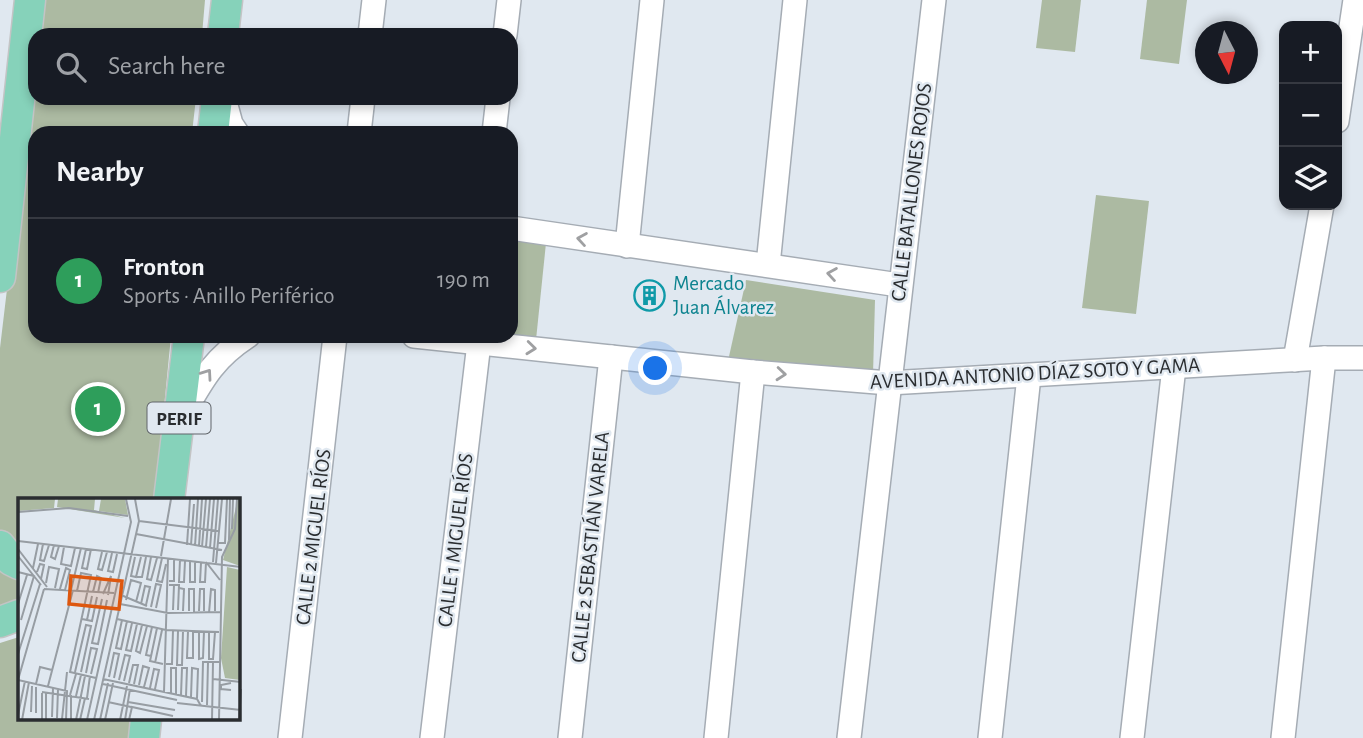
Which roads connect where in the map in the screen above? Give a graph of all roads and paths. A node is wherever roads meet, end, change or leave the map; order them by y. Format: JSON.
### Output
{"nodes":[{"id":1,"x":30,"y":0,"type":"edge"},
{"id":2,"x":227,"y":0,"type":"edge"},
{"id":3,"x":374,"y":0,"type":"edge"},
{"id":4,"x":509,"y":0,"type":"edge"},
{"id":5,"x":652,"y":0,"type":"edge"},
{"id":6,"x":795,"y":0,"type":"edge"},
{"id":7,"x":934,"y":0,"type":"edge"},
{"id":8,"x":1358,"y":2,"type":"edge"},
{"id":9,"x":224,"y":28,"type":"edge"},
{"id":10,"x":371,"y":28,"type":"edge"},
{"id":11,"x":506,"y":28,"type":"edge"},
{"id":12,"x":1342,"y":93,"type":"edge"},
{"id":13,"x":215,"y":105,"type":"edge"},
{"id":14,"x":226,"y":105,"type":"edge"},
{"id":15,"x":362,"y":105,"type":"edge"},
{"id":16,"x":497,"y":105,"type":"edge"},
{"id":17,"x":10,"y":116,"type":"edge"},
{"id":18,"x":214,"y":126,"type":"edge"},
{"id":19,"x":232,"y":126,"type":"edge"},
{"id":20,"x":360,"y":126,"type":"edge"},
{"id":21,"x":495,"y":126,"type":"edge"},
{"id":22,"x":1321,"y":210,"type":"edge"},
{"id":23,"x":518,"y":229,"type":"edge"},
{"id":24,"x":627,"y":246,"type":"junction"},
{"id":25,"x":768,"y":265,"type":"junction"},
{"id":26,"x":0,"y":278,"type":"edge"},
{"id":27,"x":899,"y":285,"type":"junction"},
{"id":28,"x":188,"y":343,"type":"edge"},
{"id":29,"x":238,"y":343,"type":"edge"},
{"id":30,"x":334,"y":343,"type":"edge"},
{"id":31,"x":479,"y":343,"type":"joint"},
{"id":32,"x":611,"y":357,"type":"junction"},
{"id":33,"x":1324,"y":358,"type":"junction"},
{"id":34,"x":1363,"y":358,"type":"edge"},
{"id":35,"x":1295,"y":360,"type":"junction"},
{"id":36,"x":1174,"y":367,"type":"junction"},
{"id":37,"x":753,"y":372,"type":"junction"},
{"id":38,"x":1029,"y":376,"type":"junction"},
{"id":39,"x":889,"y":383,"type":"junction"},
{"id":40,"x":178,"y":422,"type":"junction"},
{"id":41,"x":169,"y":496,"type":"edge"},
{"id":42,"x":0,"y":546,"type":"edge"},
{"id":43,"x":18,"y":564,"type":"edge"},
{"id":44,"x":18,"y":615,"type":"edge"},
{"id":45,"x":0,"y":622,"type":"edge"},
{"id":46,"x":146,"y":720,"type":"edge"},
{"id":47,"x":144,"y":738,"type":"edge"},
{"id":48,"x":290,"y":738,"type":"edge"},
{"id":49,"x":432,"y":738,"type":"edge"},
{"id":50,"x":570,"y":738,"type":"edge"},
{"id":51,"x":716,"y":738,"type":"edge"},
{"id":52,"x":849,"y":738,"type":"edge"},
{"id":53,"x":990,"y":738,"type":"edge"},
{"id":54,"x":1132,"y":738,"type":"edge"},
{"id":55,"x":1283,"y":738,"type":"edge"}],
"edges":[{"from":1,"to":17,"type":"main road"},
{"from":2,"to":9,"type":"main road"},
{"from":3,"to":10,"type":"street"},
{"from":4,"to":11,"type":"street"},
{"from":5,"to":24,"type":"street"},
{"from":6,"to":25,"type":"street"},
{"from":7,"to":27,"type":"street","name":"CALLE BATALLONES ROJOS"},
{"from":8,"to":12,"type":"street"},
{"from":13,"to":18,"type":"main road"},
{"from":14,"to":19,"type":"street"},
{"from":15,"to":20,"type":"street"},
{"from":16,"to":21,"type":"street"},
{"from":17,"to":26,"type":"main road"},
{"from":22,"to":35,"type":"street"},
{"from":24,"to":23,"type":"street","one_way":true},
{"from":24,"to":25,"type":"street"},
{"from":27,"to":25,"type":"street","one_way":true},
{"from":27,"to":39,"type":"street","name":"CALLE BATALLONES ROJOS"},
{"from":28,"to":40,"type":"main road","number":"PERIF"},
{"from":40,"to":29,"type":"street","one_way":true},
{"from":30,"to":48,"type":"street","name":"CALLE 2 MIGUEL RÍOS"},
{"from":31,"to":32,"type":"street","name":"AVENIDA ANTONIO DÍAZ SOTO Y GAMA","one_way":true},
{"from":31,"to":49,"type":"street","name":"CALLE 1 MIGUEL RÍOS"},
{"from":32,"to":37,"type":"street","name":"AVENIDA ANTONIO DÍAZ SOTO Y GAMA"},
{"from":32,"to":50,"type":"street","name":"CALLE 2 SEBASTIÁN VARELA"},
{"from":33,"to":34,"type":"street","name":"AVENIDA ANTONIO DÍAZ SOTO Y GAMA"},
{"from":33,"to":35,"type":"street","name":"AVENIDA ANTONIO DÍAZ SOTO Y GAMA"},
{"from":33,"to":55,"type":"street"},
{"from":35,"to":36,"type":"street","name":"AVENIDA ANTONIO DÍAZ SOTO Y GAMA"},
{"from":36,"to":38,"type":"street","name":"AVENIDA ANTONIO DÍAZ SOTO Y GAMA"},
{"from":36,"to":54,"type":"street"},
{"from":37,"to":39,"type":"street","name":"AVENIDA ANTONIO DÍAZ SOTO Y GAMA","one_way":true},
{"from":37,"to":51,"type":"street"},
{"from":38,"to":39,"type":"street","name":"AVENIDA ANTONIO DÍAZ SOTO Y GAMA"},
{"from":38,"to":53,"type":"street"},
{"from":39,"to":52,"type":"street","name":"CALLE BATALLONES ROJOS"},
{"from":40,"to":41,"type":"main road","number":"PERIF"},
{"from":42,"to":43,"type":"main road"},
{"from":44,"to":45,"type":"main road"},
{"from":46,"to":47,"type":"main road"}]}
